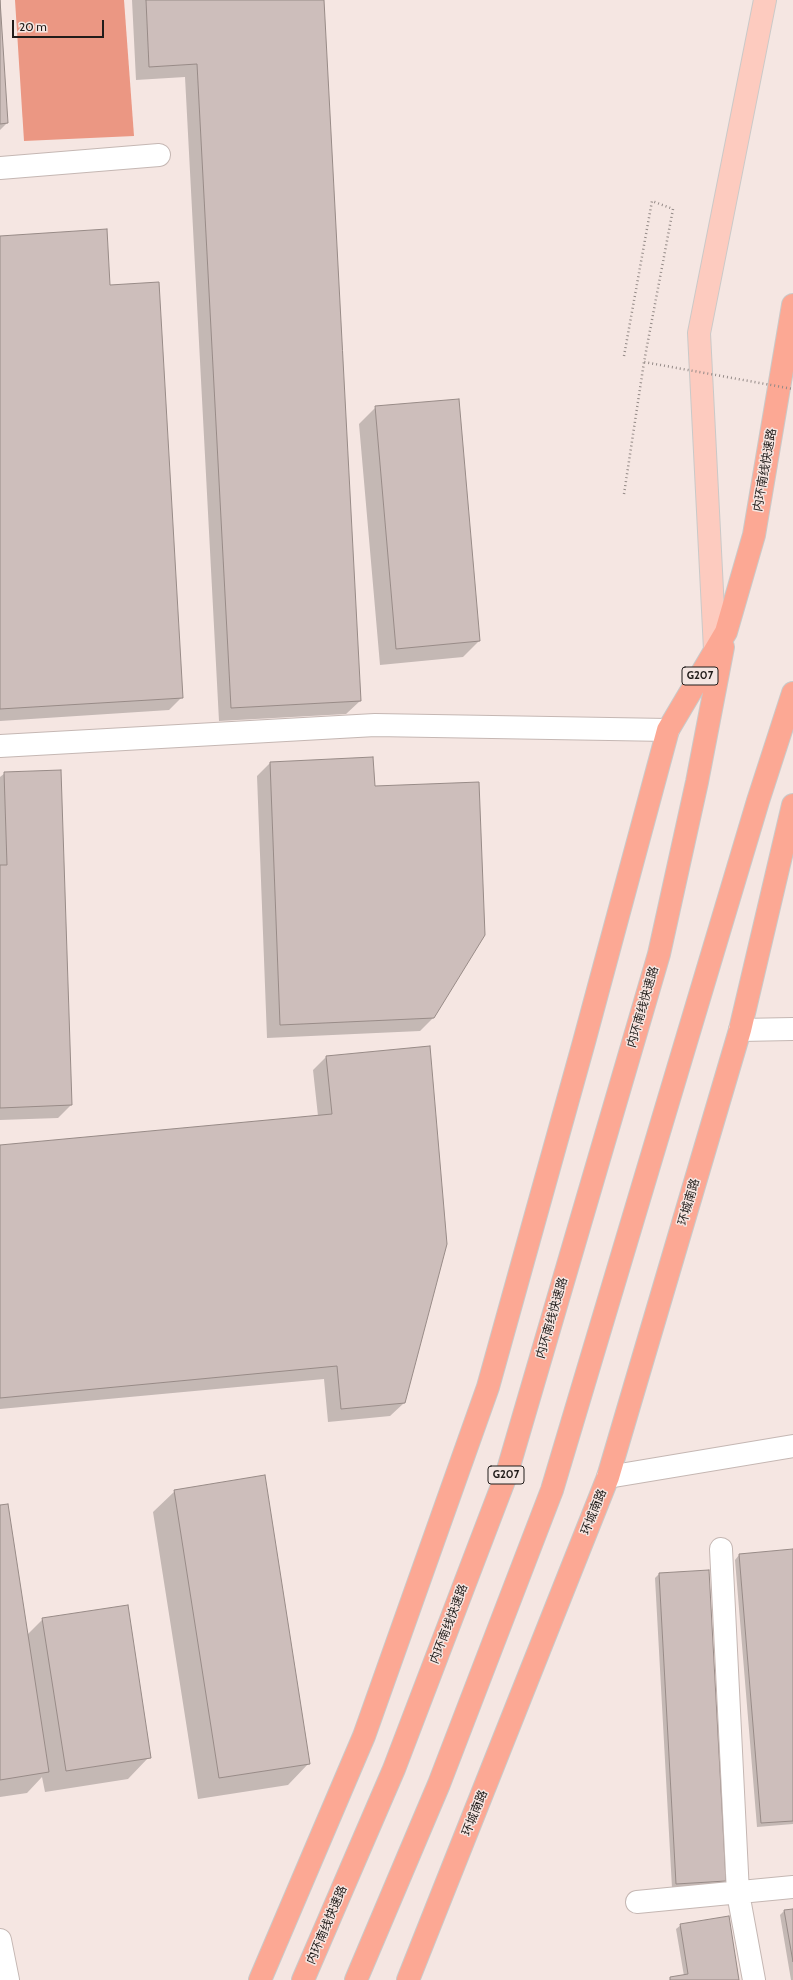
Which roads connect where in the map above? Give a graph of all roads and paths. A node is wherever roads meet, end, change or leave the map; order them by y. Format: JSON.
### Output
{"nodes":[{"id":1,"x":765,"y":0,"type":"edge"},
{"id":2,"x":159,"y":155,"type":"dead end"},
{"id":3,"x":0,"y":168,"type":"edge"},
{"id":4,"x":793,"y":305,"type":"edge"},
{"id":5,"x":624,"y":356,"type":"dead end"},
{"id":6,"x":644,"y":362,"type":"junction"},
{"id":7,"x":793,"y":389,"type":"edge"},
{"id":8,"x":624,"y":494,"type":"dead end"},
{"id":9,"x":726,"y":632,"type":"junction"},
{"id":10,"x":715,"y":650,"type":"junction"},
{"id":11,"x":793,"y":693,"type":"edge"},
{"id":12,"x":668,"y":730,"type":"junction"},
{"id":13,"x":0,"y":746,"type":"edge"},
{"id":14,"x":793,"y":805,"type":"edge"},
{"id":15,"x":793,"y":1029,"type":"edge"},
{"id":16,"x":740,"y":1030,"type":"junction"},
{"id":17,"x":793,"y":1446,"type":"edge"},
{"id":18,"x":608,"y":1477,"type":"junction"},
{"id":19,"x":721,"y":1549,"type":"dead end"},
{"id":20,"x":793,"y":1887,"type":"edge"},
{"id":21,"x":738,"y":1893,"type":"junction"},
{"id":22,"x":637,"y":1902,"type":"dead end"},
{"id":23,"x":0,"y":1940,"type":"edge"},
{"id":24,"x":8,"y":1980,"type":"edge"},
{"id":25,"x":260,"y":1980,"type":"edge"},
{"id":26,"x":303,"y":1980,"type":"edge"},
{"id":27,"x":356,"y":1980,"type":"edge"},
{"id":28,"x":408,"y":1980,"type":"edge"},
{"id":29,"x":754,"y":1980,"type":"edge"}],
"edges":[{"from":1,"to":10,"type":"main road"},
{"from":2,"to":3,"type":"street"},
{"from":4,"to":9,"type":"highway","name":"内环南线快速路","number":"G207"},
{"from":5,"to":6,"type":"path","bridge":true},
{"from":6,"to":7,"type":"path","bridge":true},
{"from":6,"to":8,"type":"path"},
{"from":9,"to":10,"type":"highway","name":"内环南线快速路","number":"G207"},
{"from":9,"to":26,"type":"highway","name":"内环南线快速路","number":"G207"},
{"from":10,"to":12,"type":"highway","name":"内环南线快速路","number":"G207"},
{"from":11,"to":27,"type":"highway"},
{"from":12,"to":13,"type":"street"},
{"from":12,"to":25,"type":"highway","name":"内环南线快速路","number":"G207"},
{"from":14,"to":16,"type":"highway"},
{"from":15,"to":16,"type":"street"},
{"from":16,"to":18,"type":"highway","name":"环城南路"},
{"from":17,"to":18,"type":"street"},
{"from":18,"to":28,"type":"highway","name":"环城南路"},
{"from":19,"to":21,"type":"street"},
{"from":20,"to":21,"type":"street"},
{"from":21,"to":22,"type":"street"},
{"from":21,"to":29,"type":"street"},
{"from":23,"to":24,"type":"street"}]}
